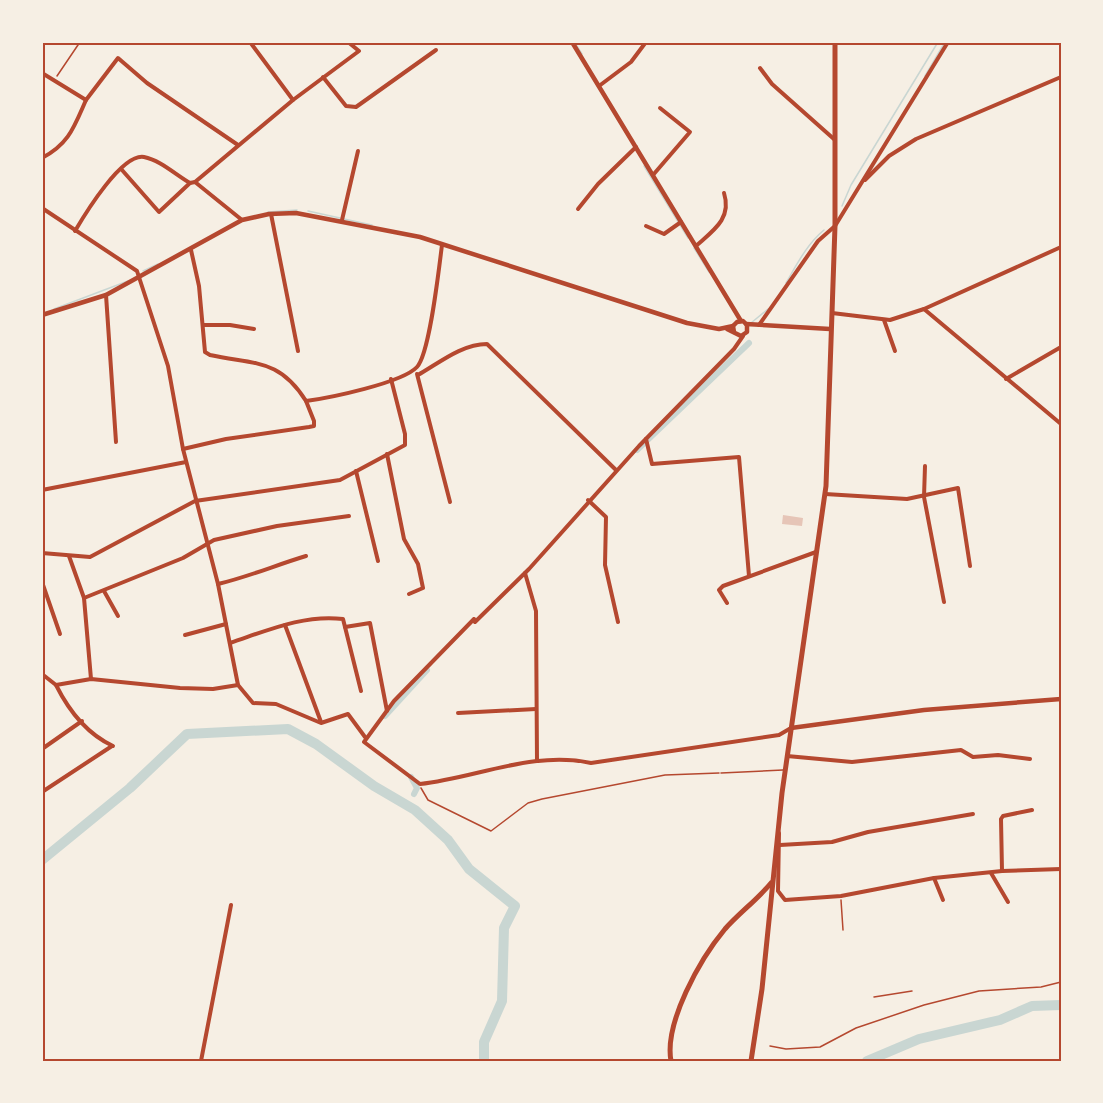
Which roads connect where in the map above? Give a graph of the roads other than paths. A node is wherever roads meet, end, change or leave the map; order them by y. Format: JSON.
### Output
{"nodes":[{"id":1,"x":250,"y":42,"type":"edge"},
{"id":2,"x":348,"y":42,"type":"edge"},
{"id":3,"x":572,"y":42,"type":"edge"},
{"id":4,"x":646,"y":42,"type":"edge"},
{"id":5,"x":835,"y":42,"type":"edge"},
{"id":6,"x":948,"y":42,"type":"edge"},
{"id":7,"x":436,"y":50,"type":"dead end"},
{"id":8,"x":760,"y":68,"type":"dead end"},
{"id":9,"x":42,"y":73,"type":"edge"},
{"id":10,"x":323,"y":77,"type":"junction"},
{"id":11,"x":1061,"y":77,"type":"edge"},
{"id":12,"x":599,"y":86,"type":"junction"},
{"id":13,"x":87,"y":100,"type":"junction"},
{"id":14,"x":293,"y":100,"type":"junction"},
{"id":15,"x":660,"y":108,"type":"dead end"},
{"id":16,"x":835,"y":140,"type":"junction"},
{"id":17,"x":238,"y":145,"type":"junction"},
{"id":18,"x":636,"y":147,"type":"junction"},
{"id":19,"x":358,"y":151,"type":"dead end"},
{"id":20,"x":42,"y":158,"type":"edge"},
{"id":21,"x":122,"y":170,"type":"junction"},
{"id":22,"x":653,"y":175,"type":"junction"},
{"id":23,"x":193,"y":182,"type":"junction"},
{"id":24,"x":861,"y":184,"type":"junction"},
{"id":25,"x":724,"y":193,"type":"dead end"},
{"id":26,"x":42,"y":208,"type":"edge"},
{"id":27,"x":578,"y":209,"type":"dead end"},
{"id":28,"x":271,"y":214,"type":"junction"},
{"id":29,"x":242,"y":220,"type":"junction"},
{"id":30,"x":342,"y":220,"type":"junction"},
{"id":31,"x":682,"y":221,"type":"junction"},
{"id":32,"x":646,"y":226,"type":"dead end"},
{"id":33,"x":835,"y":226,"type":"junction"},
{"id":34,"x":75,"y":231,"type":"junction"},
{"id":35,"x":442,"y":244,"type":"junction"},
{"id":36,"x":696,"y":245,"type":"junction"},
{"id":37,"x":1061,"y":247,"type":"edge"},
{"id":38,"x":191,"y":250,"type":"junction"},
{"id":39,"x":139,"y":279,"type":"junction"},
{"id":40,"x":106,"y":295,"type":"junction"},
{"id":41,"x":924,"y":309,"type":"junction"},
{"id":42,"x":733,"y":311,"type":"junction"},
{"id":43,"x":831,"y":313,"type":"junction"},
{"id":44,"x":42,"y":315,"type":"edge"},
{"id":45,"x":736,"y":316,"type":"junction"},
{"id":46,"x":884,"y":320,"type":"junction"},
{"id":47,"x":744,"y":322,"type":"junction"},
{"id":48,"x":204,"y":325,"type":"junction"},
{"id":49,"x":734,"y":325,"type":"junction"},
{"id":50,"x":757,"y":326,"type":"junction"},
{"id":51,"x":254,"y":329,"type":"dead end"},
{"id":52,"x":727,"y":329,"type":"junction"},
{"id":53,"x":830,"y":329,"type":"junction"},
{"id":54,"x":735,"y":334,"type":"junction"},
{"id":55,"x":746,"y":334,"type":"junction"},
{"id":56,"x":739,"y":341,"type":"junction"},
{"id":57,"x":1061,"y":347,"type":"edge"},
{"id":58,"x":298,"y":351,"type":"dead end"},
{"id":59,"x":896,"y":351,"type":"dead end"},
{"id":60,"x":416,"y":368,"type":"junction"},
{"id":61,"x":418,"y":375,"type":"junction"},
{"id":62,"x":391,"y":379,"type":"junction"},
{"id":63,"x":1006,"y":379,"type":"junction"},
{"id":64,"x":306,"y":401,"type":"junction"},
{"id":65,"x":1061,"y":424,"type":"edge"},
{"id":66,"x":646,"y":438,"type":"junction"},
{"id":67,"x":117,"y":442,"type":"dead end"},
{"id":68,"x":183,"y":449,"type":"junction"},
{"id":69,"x":387,"y":454,"type":"junction"},
{"id":70,"x":186,"y":462,"type":"junction"},
{"id":71,"x":925,"y":466,"type":"dead end"},
{"id":72,"x":616,"y":470,"type":"junction"},
{"id":73,"x":356,"y":471,"type":"junction"},
{"id":74,"x":42,"y":490,"type":"edge"},
{"id":75,"x":825,"y":494,"type":"junction"},
{"id":76,"x":924,"y":497,"type":"junction"},
{"id":77,"x":588,"y":500,"type":"junction"},
{"id":78,"x":195,"y":501,"type":"junction"},
{"id":79,"x":450,"y":502,"type":"dead end"},
{"id":80,"x":349,"y":516,"type":"dead end"},
{"id":81,"x":208,"y":543,"type":"junction"},
{"id":82,"x":817,"y":552,"type":"junction"},
{"id":83,"x":42,"y":553,"type":"edge"},
{"id":84,"x":69,"y":556,"type":"junction"},
{"id":85,"x":306,"y":556,"type":"dead end"},
{"id":86,"x":378,"y":561,"type":"dead end"},
{"id":87,"x":970,"y":566,"type":"dead end"},
{"id":88,"x":525,"y":573,"type":"junction"},
{"id":89,"x":748,"y":576,"type":"junction"},
{"id":90,"x":42,"y":582,"type":"edge"},
{"id":91,"x":218,"y":584,"type":"junction"},
{"id":92,"x":104,"y":591,"type":"junction"},
{"id":93,"x":409,"y":594,"type":"dead end"},
{"id":94,"x":84,"y":598,"type":"junction"},
{"id":95,"x":944,"y":602,"type":"dead end"},
{"id":96,"x":727,"y":603,"type":"dead end"},
{"id":97,"x":118,"y":616,"type":"dead end"},
{"id":98,"x":618,"y":622,"type":"dead end"},
{"id":99,"x":226,"y":624,"type":"junction"},
{"id":100,"x":285,"y":625,"type":"junction"},
{"id":101,"x":345,"y":627,"type":"junction"},
{"id":102,"x":60,"y":633,"type":"dead end"},
{"id":103,"x":185,"y":635,"type":"dead end"},
{"id":104,"x":230,"y":643,"type":"junction"},
{"id":105,"x":42,"y":674,"type":"edge"},
{"id":106,"x":91,"y":679,"type":"junction"},
{"id":107,"x":56,"y":685,"type":"junction"},
{"id":108,"x":238,"y":685,"type":"junction"},
{"id":109,"x":361,"y":691,"type":"dead end"},
{"id":110,"x":1061,"y":699,"type":"edge"},
{"id":111,"x":536,"y":709,"type":"junction"},
{"id":112,"x":387,"y":711,"type":"junction"},
{"id":113,"x":458,"y":713,"type":"dead end"},
{"id":114,"x":82,"y":721,"type":"junction"},
{"id":115,"x":321,"y":723,"type":"junction"},
{"id":116,"x":791,"y":728,"type":"junction"},
{"id":117,"x":365,"y":737,"type":"junction"},
{"id":118,"x":42,"y":749,"type":"edge"},
{"id":119,"x":787,"y":756,"type":"junction"},
{"id":120,"x":1030,"y":759,"type":"dead end"},
{"id":121,"x":537,"y":761,"type":"junction"},
{"id":122,"x":785,"y":770,"type":"junction"},
{"id":123,"x":721,"y":773,"type":"road end"},
{"id":124,"x":42,"y":792,"type":"edge"},
{"id":125,"x":1032,"y":810,"type":"dead end"},
{"id":126,"x":973,"y":814,"type":"dead end"},
{"id":127,"x":777,"y":830,"type":"junction"},
{"id":128,"x":780,"y":845,"type":"junction"},
{"id":129,"x":1061,"y":869,"type":"edge"},
{"id":130,"x":1002,"y":871,"type":"junction"},
{"id":131,"x":991,"y":873,"type":"junction"},
{"id":132,"x":934,"y":878,"type":"junction"},
{"id":133,"x":772,"y":881,"type":"junction"},
{"id":134,"x":943,"y":900,"type":"dead end"},
{"id":135,"x":1008,"y":902,"type":"dead end"},
{"id":136,"x":231,"y":905,"type":"dead end"},
{"id":137,"x":201,"y":1061,"type":"edge"},
{"id":138,"x":671,"y":1061,"type":"edge"},
{"id":139,"x":751,"y":1061,"type":"edge"}],
"edges":[{"from":1,"to":14,"type":"street"},
{"from":2,"to":10,"type":"street"},
{"from":3,"to":12,"type":"street"},
{"from":4,"to":12,"type":"street"},
{"from":5,"to":16,"type":"main road"},
{"from":6,"to":24,"type":"street"},
{"from":7,"to":10,"type":"street"},
{"from":8,"to":16,"type":"street"},
{"from":9,"to":13,"type":"street"},
{"from":10,"to":14,"type":"street"},
{"from":11,"to":24,"type":"street"},
{"from":12,"to":18,"type":"street"},
{"from":13,"to":17,"type":"street"},
{"from":13,"to":20,"type":"street"},
{"from":14,"to":17,"type":"street"},
{"from":15,"to":22,"type":"street"},
{"from":16,"to":33,"type":"main road"},
{"from":17,"to":23,"type":"street"},
{"from":18,"to":22,"type":"street"},
{"from":18,"to":27,"type":"street"},
{"from":19,"to":30,"type":"street"},
{"from":21,"to":23,"type":"street"},
{"from":21,"to":23,"type":"street"},
{"from":21,"to":34,"type":"street"},
{"from":22,"to":31,"type":"street"},
{"from":23,"to":29,"type":"street"},
{"from":24,"to":33,"type":"street"},
{"from":25,"to":36,"type":"street"},
{"from":26,"to":34,"type":"street"},
{"from":28,"to":29,"type":"street"},
{"from":28,"to":30,"type":"street"},
{"from":28,"to":58,"type":"street"},
{"from":29,"to":38,"type":"street"},
{"from":30,"to":35,"type":"street"},
{"from":31,"to":32,"type":"street"},
{"from":31,"to":36,"type":"street"},
{"from":33,"to":43,"type":"main road"},
{"from":33,"to":50,"type":"street"},
{"from":34,"to":39,"type":"street"},
{"from":35,"to":52,"type":"street"},
{"from":35,"to":60,"type":"street"},
{"from":36,"to":42,"type":"street"},
{"from":37,"to":41,"type":"street"},
{"from":38,"to":39,"type":"street"},
{"from":38,"to":48,"type":"street"},
{"from":39,"to":40,"type":"street"},
{"from":39,"to":68,"type":"street"},
{"from":40,"to":44,"type":"street"},
{"from":40,"to":67,"type":"street"},
{"from":41,"to":46,"type":"street"},
{"from":41,"to":63,"type":"street"},
{"from":42,"to":45,"type":"street"},
{"from":42,"to":50,"type":"street"},
{"from":43,"to":46,"type":"street"},
{"from":43,"to":53,"type":"main road"},
{"from":45,"to":47,"type":"street"},
{"from":45,"to":49,"type":"street"},
{"from":46,"to":59,"type":"street"},
{"from":47,"to":49,"type":"street"},
{"from":47,"to":50,"type":"street"},
{"from":47,"to":55,"type":"street"},
{"from":48,"to":51,"type":"street"},
{"from":48,"to":64,"type":"street"},
{"from":49,"to":52,"type":"street"},
{"from":49,"to":54,"type":"street"},
{"from":50,"to":53,"type":"street"},
{"from":50,"to":55,"type":"street"},
{"from":52,"to":54,"type":"street"},
{"from":53,"to":75,"type":"main road"},
{"from":54,"to":55,"type":"street"},
{"from":54,"to":56,"type":"street"},
{"from":55,"to":56,"type":"street"},
{"from":56,"to":66,"type":"street"},
{"from":57,"to":63,"type":"street"},
{"from":60,"to":61,"type":"street"},
{"from":60,"to":62,"type":"street"},
{"from":61,"to":72,"type":"street"},
{"from":61,"to":79,"type":"street"},
{"from":62,"to":64,"type":"street"},
{"from":62,"to":69,"type":"street"},
{"from":63,"to":65,"type":"street"},
{"from":64,"to":68,"type":"street"},
{"from":66,"to":72,"type":"street"},
{"from":66,"to":89,"type":"street"},
{"from":68,"to":70,"type":"street"},
{"from":69,"to":73,"type":"street"},
{"from":69,"to":93,"type":"street"},
{"from":70,"to":74,"type":"street"},
{"from":70,"to":78,"type":"street"},
{"from":71,"to":76,"type":"street"},
{"from":72,"to":77,"type":"street"},
{"from":73,"to":78,"type":"street"},
{"from":73,"to":86,"type":"street"},
{"from":75,"to":76,"type":"street"},
{"from":75,"to":82,"type":"main road"},
{"from":76,"to":87,"type":"street"},
{"from":76,"to":95,"type":"street"},
{"from":77,"to":88,"type":"street"},
{"from":77,"to":98,"type":"street"},
{"from":78,"to":81,"type":"street"},
{"from":78,"to":84,"type":"street"},
{"from":80,"to":81,"type":"street"},
{"from":81,"to":91,"type":"street"},
{"from":81,"to":92,"type":"street"},
{"from":82,"to":89,"type":"street"},
{"from":82,"to":116,"type":"main road"},
{"from":83,"to":84,"type":"street"},
{"from":84,"to":94,"type":"street"},
{"from":85,"to":91,"type":"street"},
{"from":88,"to":111,"type":"street"},
{"from":88,"to":112,"type":"street"},
{"from":89,"to":96,"type":"street"},
{"from":90,"to":102,"type":"street"},
{"from":91,"to":99,"type":"street"},
{"from":92,"to":94,"type":"street"},
{"from":92,"to":97,"type":"street"},
{"from":94,"to":106,"type":"street"},
{"from":99,"to":103,"type":"street"},
{"from":99,"to":104,"type":"street"},
{"from":100,"to":101,"type":"street"},
{"from":100,"to":104,"type":"street"},
{"from":100,"to":115,"type":"street"},
{"from":101,"to":109,"type":"street"},
{"from":101,"to":112,"type":"street"},
{"from":104,"to":108,"type":"street"},
{"from":105,"to":107,"type":"street"},
{"from":106,"to":107,"type":"street"},
{"from":106,"to":108,"type":"street"},
{"from":107,"to":114,"type":"street"},
{"from":108,"to":115,"type":"street"},
{"from":110,"to":116,"type":"street"},
{"from":111,"to":113,"type":"street"},
{"from":111,"to":121,"type":"street"},
{"from":112,"to":117,"type":"street"},
{"from":114,"to":118,"type":"street"},
{"from":114,"to":124,"type":"street"},
{"from":115,"to":117,"type":"street"},
{"from":116,"to":119,"type":"main road"},
{"from":116,"to":121,"type":"street"},
{"from":117,"to":121,"type":"street"},
{"from":119,"to":120,"type":"street"},
{"from":119,"to":122,"type":"main road"},
{"from":122,"to":123,"type":"lane"},
{"from":122,"to":127,"type":"main road"},
{"from":125,"to":130,"type":"street"},
{"from":126,"to":128,"type":"street"},
{"from":127,"to":128,"type":"street"},
{"from":127,"to":133,"type":"main road"},
{"from":128,"to":132,"type":"street"},
{"from":129,"to":130,"type":"street"},
{"from":130,"to":131,"type":"street"},
{"from":131,"to":132,"type":"street"},
{"from":131,"to":135,"type":"street"},
{"from":132,"to":134,"type":"street"},
{"from":133,"to":138,"type":"main road"},
{"from":133,"to":139,"type":"main road"},
{"from":136,"to":137,"type":"street"}]}
